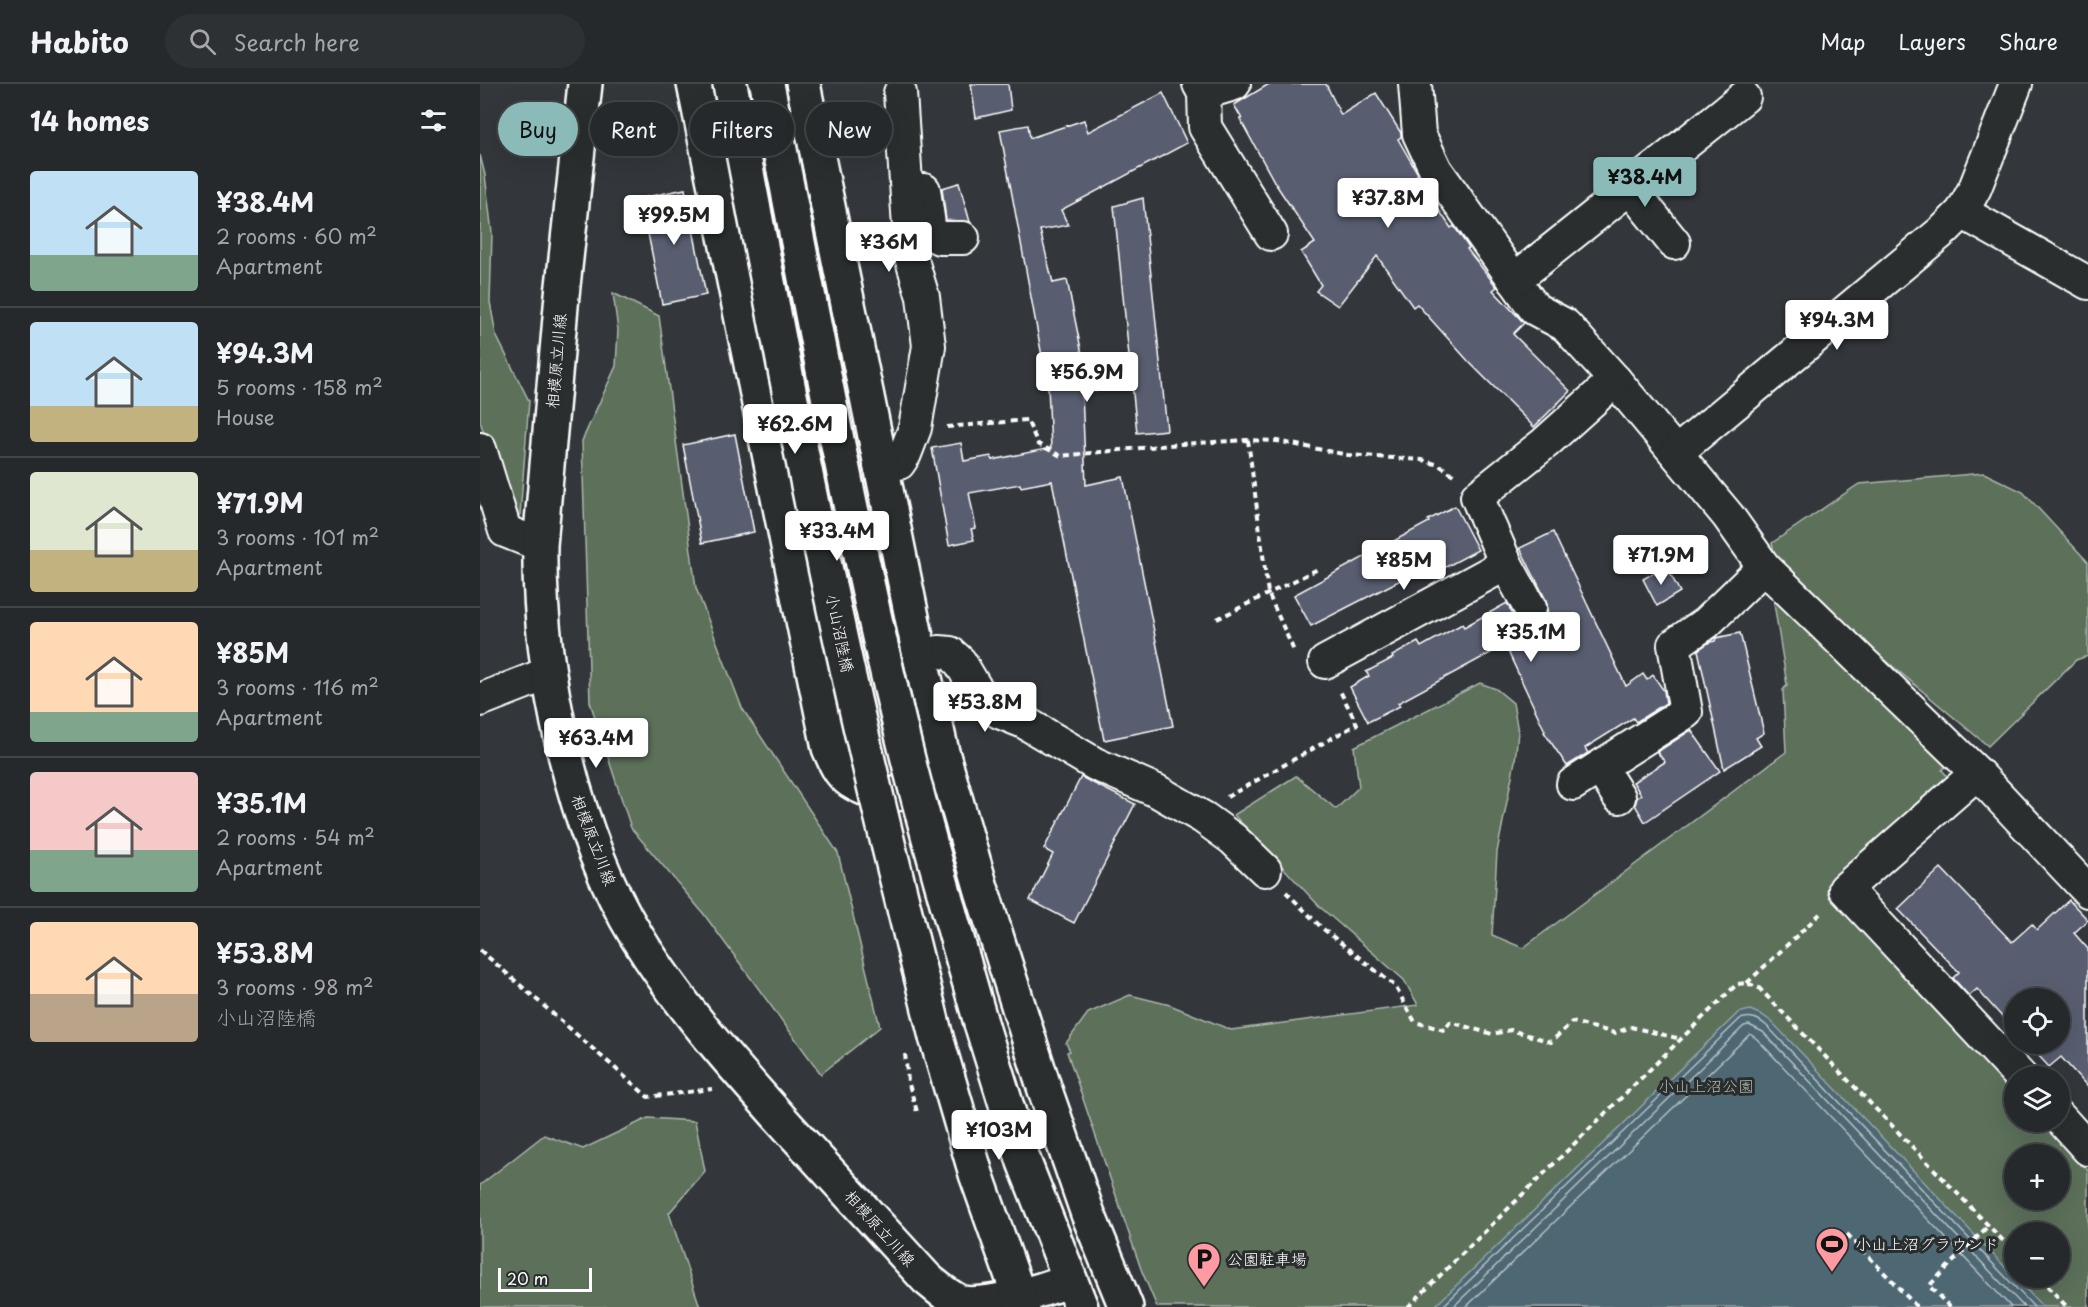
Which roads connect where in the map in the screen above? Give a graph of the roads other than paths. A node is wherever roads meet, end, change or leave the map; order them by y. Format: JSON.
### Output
{"nodes":[{"id":1,"x":585,"y":84,"type":"edge"},
{"id":2,"x":693,"y":84,"type":"edge"},
{"id":3,"x":730,"y":84,"type":"edge"},
{"id":4,"x":767,"y":84,"type":"edge"},
{"id":5,"x":803,"y":84,"type":"edge"},
{"id":6,"x":1234,"y":84,"type":"edge"},
{"id":7,"x":1415,"y":84,"type":"edge"},
{"id":8,"x":2016,"y":84,"type":"edge"},
{"id":9,"x":901,"y":88,"type":"edge"},
{"id":10,"x":1202,"y":88,"type":"edge"},
{"id":11,"x":1744,"y":97,"type":"dead end"},
{"id":12,"x":1630,"y":188,"type":"junction"},
{"id":13,"x":1962,"y":212,"type":"junction"},
{"id":14,"x":831,"y":222,"type":"junction"},
{"id":15,"x":1271,"y":234,"type":"dead end"},
{"id":16,"x":963,"y":238,"type":"dead end"},
{"id":17,"x":1674,"y":243,"type":"dead end"},
{"id":18,"x":725,"y":244,"type":"junction"},
{"id":19,"x":1514,"y":280,"type":"junction"},
{"id":20,"x":2088,"y":283,"type":"edge"},
{"id":21,"x":1615,"y":380,"type":"junction"},
{"id":22,"x":480,"y":449,"type":"edge"},
{"id":23,"x":1677,"y":453,"type":"junction"},
{"id":24,"x":880,"y":466,"type":"junction"},
{"id":25,"x":540,"y":545,"type":"junction"},
{"id":26,"x":1506,"y":564,"type":"junction"},
{"id":27,"x":1764,"y":567,"type":"junction"},
{"id":28,"x":1530,"y":608,"type":"dead end"},
{"id":29,"x":920,"y":656,"type":"junction"},
{"id":30,"x":1311,"y":660,"type":"road end"},
{"id":31,"x":549,"y":672,"type":"junction"},
{"id":32,"x":480,"y":700,"type":"edge"},
{"id":33,"x":942,"y":752,"type":"junction"},
{"id":34,"x":1600,"y":767,"type":"junction"},
{"id":35,"x":1977,"y":773,"type":"junction"},
{"id":36,"x":1573,"y":784,"type":"dead end"},
{"id":37,"x":1619,"y":797,"type":"dead end"},
{"id":38,"x":1265,"y":870,"type":"road end"},
{"id":39,"x":2088,"y":891,"type":"edge"},
{"id":40,"x":2011,"y":1066,"type":"edge"},
{"id":41,"x":2070,"y":1129,"type":"edge"},
{"id":42,"x":2088,"y":1149,"type":"edge"},
{"id":43,"x":1076,"y":1294,"type":"edge"},
{"id":44,"x":1021,"y":1303,"type":"edge"},
{"id":45,"x":1126,"y":1307,"type":"edge"}],
"edges":[{"from":1,"to":25,"type":"main road","name":"相模原立川線"},
{"from":2,"to":18,"type":"main road"},
{"from":3,"to":44,"type":"main road","name":"小山沼陸橋","bridge":true},
{"from":4,"to":43,"type":"main road","bridge":true},
{"from":5,"to":14,"type":"main road"},
{"from":6,"to":10,"type":"street"},
{"from":7,"to":19,"type":"street"},
{"from":8,"to":13,"type":"street"},
{"from":9,"to":16,"type":"street"},
{"from":9,"to":24,"type":"street"},
{"from":10,"to":15,"type":"street"},
{"from":11,"to":12,"type":"street"},
{"from":12,"to":17,"type":"street"},
{"from":12,"to":19,"type":"street"},
{"from":13,"to":20,"type":"street"},
{"from":13,"to":23,"type":"street"},
{"from":14,"to":18,"type":"main road"},
{"from":14,"to":24,"type":"main road"},
{"from":18,"to":33,"type":"main road"},
{"from":19,"to":21,"type":"street"},
{"from":21,"to":23,"type":"street"},
{"from":21,"to":26,"type":"street"},
{"from":22,"to":25,"type":"street"},
{"from":23,"to":27,"type":"street"},
{"from":24,"to":29,"type":"main road"},
{"from":25,"to":31,"type":"main road","name":"相模原立川線"},
{"from":26,"to":28,"type":"street"},
{"from":26,"to":30,"type":"street"},
{"from":27,"to":34,"type":"street"},
{"from":27,"to":35,"type":"street"},
{"from":29,"to":33,"type":"main road"},
{"from":29,"to":38,"type":"street"},
{"from":31,"to":32,"type":"street"},
{"from":31,"to":44,"type":"main road","name":"相模原立川線"},
{"from":33,"to":45,"type":"main road"},
{"from":34,"to":36,"type":"street"},
{"from":34,"to":37,"type":"street"},
{"from":35,"to":39,"type":"street"},
{"from":35,"to":40,"type":"street"},
{"from":41,"to":42,"type":"street"},
{"from":43,"to":44,"type":"main road","name":"相模原立川線"}]}
